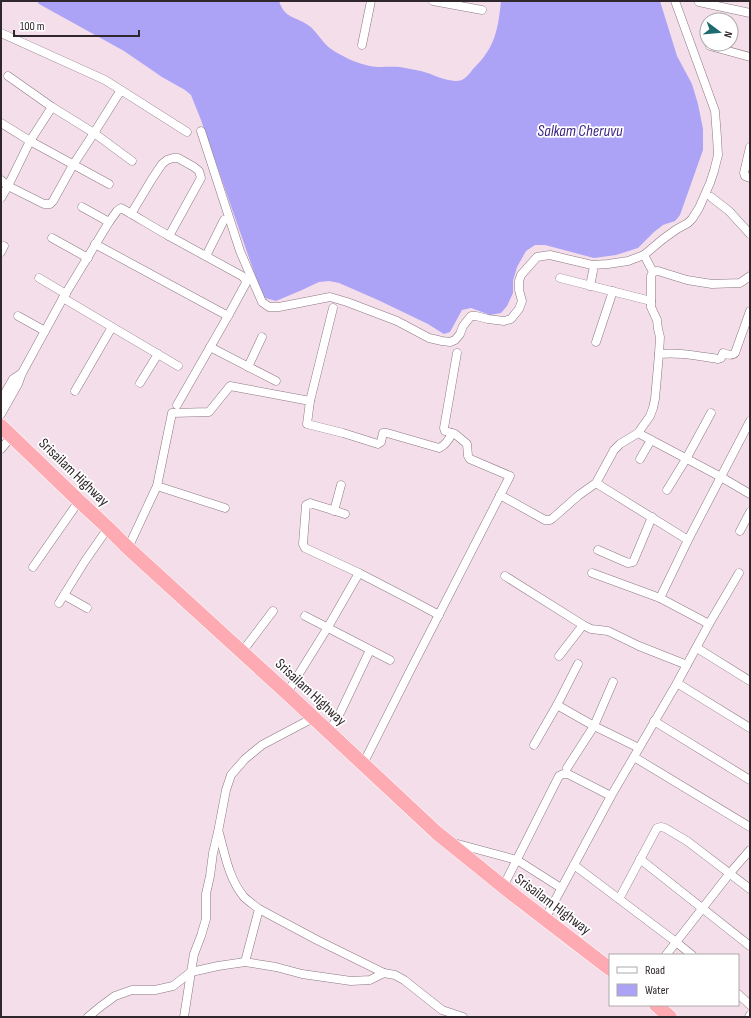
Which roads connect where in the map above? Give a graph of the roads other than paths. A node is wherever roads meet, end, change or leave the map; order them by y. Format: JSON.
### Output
{"nodes":[{"id":1,"x":371,"y":1,"type":"edge"},
{"id":2,"x":432,"y":1,"type":"edge"},
{"id":3,"x":675,"y":1,"type":"edge"},
{"id":4,"x":699,"y":2,"type":"edge"},
{"id":5,"x":482,"y":10,"type":"dead end"},
{"id":6,"x":750,"y":12,"type":"edge"},
{"id":7,"x":1,"y":33,"type":"edge"},
{"id":8,"x":362,"y":45,"type":"dead end"},
{"id":9,"x":732,"y":52,"type":"edge"},
{"id":10,"x":750,"y":57,"type":"edge"},
{"id":11,"x":8,"y":76,"type":"dead end"},
{"id":12,"x":121,"y":90,"type":"junction"},
{"id":13,"x":52,"y":107,"type":"junction"},
{"id":14,"x":1,"y":123,"type":"edge"},
{"id":15,"x":201,"y":131,"type":"dead end"},
{"id":16,"x":187,"y":132,"type":"dead end"},
{"id":17,"x":94,"y":133,"type":"junction"},
{"id":18,"x":30,"y":141,"type":"junction"},
{"id":19,"x":750,"y":147,"type":"edge"},
{"id":20,"x":132,"y":161,"type":"dead end"},
{"id":21,"x":73,"y":165,"type":"junction"},
{"id":22,"x":750,"y":178,"type":"edge"},
{"id":23,"x":1,"y":180,"type":"edge"},
{"id":24,"x":109,"y":184,"type":"dead end"},
{"id":25,"x":8,"y":186,"type":"junction"},
{"id":26,"x":711,"y":197,"type":"dead end"},
{"id":27,"x":1,"y":198,"type":"edge"},
{"id":28,"x":82,"y":207,"type":"dead end"},
{"id":29,"x":131,"y":214,"type":"junction"},
{"id":30,"x":224,"y":220,"type":"dead end"},
{"id":31,"x":109,"y":222,"type":"junction"},
{"id":32,"x":750,"y":234,"type":"edge"},
{"id":33,"x":169,"y":236,"type":"junction"},
{"id":34,"x":52,"y":238,"type":"dead end"},
{"id":35,"x":95,"y":244,"type":"junction"},
{"id":36,"x":644,"y":255,"type":"junction"},
{"id":37,"x":206,"y":256,"type":"junction"},
{"id":38,"x":88,"y":258,"type":"junction"},
{"id":39,"x":593,"y":271,"type":"dead end"},
{"id":40,"x":653,"y":272,"type":"junction"},
{"id":41,"x":750,"y":276,"type":"edge"},
{"id":42,"x":39,"y":278,"type":"dead end"},
{"id":43,"x":560,"y":278,"type":"dead end"},
{"id":44,"x":590,"y":286,"type":"junction"},
{"id":45,"x":613,"y":291,"type":"junction"},
{"id":46,"x":65,"y":296,"type":"junction"},
{"id":47,"x":651,"y":301,"type":"junction"},
{"id":48,"x":333,"y":308,"type":"dead end"},
{"id":49,"x":750,"y":311,"type":"edge"},
{"id":50,"x":18,"y":316,"type":"dead end"},
{"id":51,"x":228,"y":316,"type":"junction"},
{"id":52,"x":112,"y":327,"type":"junction"},
{"id":53,"x":45,"y":331,"type":"junction"},
{"id":54,"x":262,"y":337,"type":"dead end"},
{"id":55,"x":596,"y":342,"type":"dead end"},
{"id":56,"x":210,"y":346,"type":"junction"},
{"id":57,"x":457,"y":353,"type":"dead end"},
{"id":58,"x":158,"y":354,"type":"junction"},
{"id":59,"x":659,"y":354,"type":"junction"},
{"id":60,"x":178,"y":366,"type":"dead end"},
{"id":61,"x":248,"y":367,"type":"junction"},
{"id":62,"x":22,"y":373,"type":"junction"},
{"id":63,"x":276,"y":381,"type":"dead end"},
{"id":64,"x":140,"y":384,"type":"dead end"},
{"id":65,"x":75,"y":390,"type":"dead end"},
{"id":66,"x":1,"y":400,"type":"edge"},
{"id":67,"x":310,"y":401,"type":"junction"},
{"id":68,"x":177,"y":405,"type":"dead end"},
{"id":69,"x":711,"y":413,"type":"dead end"},
{"id":70,"x":1,"y":414,"type":"edge"},
{"id":71,"x":750,"y":421,"type":"edge"},
{"id":72,"x":1,"y":426,"type":"edge"},
{"id":73,"x":452,"y":433,"type":"junction"},
{"id":74,"x":638,"y":433,"type":"junction"},
{"id":75,"x":12,"y":436,"type":"junction"},
{"id":76,"x":651,"y":440,"type":"junction"},
{"id":77,"x":1,"y":449,"type":"edge"},
{"id":78,"x":640,"y":459,"type":"dead end"},
{"id":79,"x":686,"y":459,"type":"junction"},
{"id":80,"x":721,"y":477,"type":"junction"},
{"id":81,"x":596,"y":483,"type":"junction"},
{"id":82,"x":341,"y":485,"type":"dead end"},
{"id":83,"x":157,"y":486,"type":"junction"},
{"id":84,"x":668,"y":490,"type":"dead end"},
{"id":85,"x":750,"y":494,"type":"edge"},
{"id":86,"x":500,"y":496,"type":"junction"},
{"id":87,"x":79,"y":501,"type":"junction"},
{"id":88,"x":225,"y":508,"type":"dead end"},
{"id":89,"x":334,"y":511,"type":"junction"},
{"id":90,"x":750,"y":512,"type":"edge"},
{"id":91,"x":344,"y":514,"type":"dead end"},
{"id":92,"x":652,"y":517,"type":"junction"},
{"id":93,"x":108,"y":528,"type":"junction"},
{"id":94,"x":740,"y":531,"type":"dead end"},
{"id":95,"x":688,"y":540,"type":"junction"},
{"id":96,"x":128,"y":548,"type":"junction"},
{"id":97,"x":598,"y":550,"type":"dead end"},
{"id":98,"x":33,"y":567,"type":"dead end"},
{"id":99,"x":359,"y":573,"type":"junction"},
{"id":100,"x":592,"y":573,"type":"dead end"},
{"id":101,"x":739,"y":573,"type":"dead end"},
{"id":102,"x":505,"y":576,"type":"dead end"},
{"id":103,"x":64,"y":595,"type":"junction"},
{"id":104,"x":660,"y":598,"type":"junction"},
{"id":105,"x":59,"y":603,"type":"dead end"},
{"id":106,"x":86,"y":608,"type":"dead end"},
{"id":107,"x":273,"y":611,"type":"dead end"},
{"id":108,"x":439,"y":615,"type":"junction"},
{"id":109,"x":305,"y":616,"type":"dead end"},
{"id":110,"x":709,"y":624,"type":"junction"},
{"id":111,"x":583,"y":625,"type":"junction"},
{"id":112,"x":328,"y":627,"type":"junction"},
{"id":113,"x":697,"y":648,"type":"junction"},
{"id":114,"x":370,"y":650,"type":"junction"},
{"id":115,"x":242,"y":652,"type":"junction"},
{"id":116,"x":558,"y":656,"type":"dead end"},
{"id":117,"x":390,"y":660,"type":"dead end"},
{"id":118,"x":578,"y":664,"type":"dead end"},
{"id":119,"x":687,"y":666,"type":"junction"},
{"id":120,"x":750,"y":681,"type":"edge"},
{"id":121,"x":613,"y":682,"type":"dead end"},
{"id":122,"x":677,"y":683,"type":"junction"},
{"id":123,"x":287,"y":693,"type":"junction"},
{"id":124,"x":557,"y":705,"type":"junction"},
{"id":125,"x":313,"y":718,"type":"junction"},
{"id":126,"x":654,"y":721,"type":"junction"},
{"id":127,"x":594,"y":726,"type":"junction"},
{"id":128,"x":750,"y":728,"type":"edge"},
{"id":129,"x":328,"y":732,"type":"junction"},
{"id":130,"x":534,"y":745,"type":"dead end"},
{"id":131,"x":639,"y":748,"type":"junction"},
{"id":132,"x":634,"y":757,"type":"junction"},
{"id":133,"x":363,"y":764,"type":"junction"},
{"id":134,"x":567,"y":768,"type":"dead end"},
{"id":135,"x":750,"y":780,"type":"edge"},
{"id":136,"x":611,"y":796,"type":"junction"},
{"id":137,"x":749,"y":823,"type":"edge"},
{"id":138,"x":218,"y":832,"type":"junction"},
{"id":139,"x":447,"y":841,"type":"junction"},
{"id":140,"x":750,"y":850,"type":"edge"},
{"id":141,"x":640,"y":859,"type":"junction"},
{"id":142,"x":517,"y":860,"type":"junction"},
{"id":143,"x":574,"y":865,"type":"junction"},
{"id":144,"x":730,"y":873,"type":"junction"},
{"id":145,"x":503,"y":887,"type":"junction"},
{"id":146,"x":561,"y":888,"type":"junction"},
{"id":147,"x":750,"y":889,"type":"edge"},
{"id":148,"x":619,"y":899,"type":"junction"},
{"id":149,"x":703,"y":908,"type":"junction"},
{"id":150,"x":259,"y":909,"type":"junction"},
{"id":151,"x":545,"y":919,"type":"junction"},
{"id":152,"x":676,"y":942,"type":"junction"},
{"id":153,"x":750,"y":946,"type":"edge"},
{"id":154,"x":667,"y":954,"type":"edge"},
{"id":155,"x":691,"y":954,"type":"edge"},
{"id":156,"x":245,"y":962,"type":"junction"},
{"id":157,"x":609,"y":968,"type":"edge"},
{"id":158,"x":191,"y":972,"type":"junction"},
{"id":159,"x":384,"y":973,"type":"junction"},
{"id":160,"x":739,"y":995,"type":"edge"},
{"id":161,"x":750,"y":1005,"type":"edge"},
{"id":162,"x":657,"y":1006,"type":"edge"},
{"id":163,"x":88,"y":1017,"type":"edge"},
{"id":164,"x":184,"y":1017,"type":"edge"},
{"id":165,"x":463,"y":1017,"type":"edge"},
{"id":166,"x":670,"y":1017,"type":"edge"}],
"edges":[{"from":1,"to":8,"type":"street"},
{"from":2,"to":5,"type":"street"},
{"from":3,"to":36,"type":"street"},
{"from":4,"to":6,"type":"street"},
{"from":7,"to":12,"type":"street"},
{"from":9,"to":10,"type":"street"},
{"from":11,"to":13,"type":"street"},
{"from":12,"to":16,"type":"street"},
{"from":12,"to":17,"type":"street"},
{"from":13,"to":17,"type":"street"},
{"from":13,"to":18,"type":"street"},
{"from":14,"to":18,"type":"street"},
{"from":15,"to":36,"type":"street"},
{"from":17,"to":20,"type":"street"},
{"from":17,"to":21,"type":"street"},
{"from":18,"to":21,"type":"street"},
{"from":18,"to":25,"type":"street"},
{"from":19,"to":22,"type":"street"},
{"from":21,"to":24,"type":"street"},
{"from":21,"to":25,"type":"street"},
{"from":23,"to":25,"type":"street"},
{"from":25,"to":27,"type":"street"},
{"from":26,"to":32,"type":"street"},
{"from":28,"to":31,"type":"street"},
{"from":29,"to":31,"type":"street"},
{"from":29,"to":33,"type":"street"},
{"from":29,"to":33,"type":"street"},
{"from":30,"to":37,"type":"street"},
{"from":31,"to":35,"type":"street"},
{"from":33,"to":37,"type":"street"},
{"from":34,"to":38,"type":"street"},
{"from":35,"to":38,"type":"street"},
{"from":35,"to":51,"type":"street"},
{"from":36,"to":40,"type":"street"},
{"from":37,"to":51,"type":"street"},
{"from":38,"to":46,"type":"street"},
{"from":39,"to":44,"type":"street"},
{"from":40,"to":41,"type":"street"},
{"from":40,"to":47,"type":"street"},
{"from":42,"to":46,"type":"street"},
{"from":43,"to":44,"type":"street"},
{"from":44,"to":45,"type":"street"},
{"from":45,"to":47,"type":"street"},
{"from":45,"to":55,"type":"street"},
{"from":46,"to":52,"type":"street"},
{"from":46,"to":53,"type":"street"},
{"from":47,"to":59,"type":"street"},
{"from":48,"to":67,"type":"street"},
{"from":49,"to":59,"type":"street"},
{"from":50,"to":53,"type":"street"},
{"from":51,"to":56,"type":"street"},
{"from":52,"to":58,"type":"street"},
{"from":52,"to":65,"type":"street"},
{"from":53,"to":62,"type":"street"},
{"from":54,"to":61,"type":"street"},
{"from":56,"to":61,"type":"street"},
{"from":56,"to":68,"type":"street"},
{"from":57,"to":73,"type":"street"},
{"from":58,"to":60,"type":"street"},
{"from":58,"to":64,"type":"street"},
{"from":59,"to":74,"type":"street"},
{"from":61,"to":63,"type":"street"},
{"from":62,"to":66,"type":"street"},
{"from":62,"to":70,"type":"street"},
{"from":67,"to":73,"type":"street"},
{"from":67,"to":83,"type":"street"},
{"from":69,"to":79,"type":"street"},
{"from":71,"to":80,"type":"street"},
{"from":72,"to":75,"type":"highway","name":"Srisailam Highway"},
{"from":73,"to":86,"type":"street"},
{"from":74,"to":76,"type":"street"},
{"from":74,"to":81,"type":"street"},
{"from":75,"to":77,"type":"street"},
{"from":75,"to":87,"type":"highway","name":"Srisailam Highway"},
{"from":76,"to":78,"type":"street"},
{"from":76,"to":79,"type":"street"},
{"from":79,"to":80,"type":"street"},
{"from":79,"to":84,"type":"street"},
{"from":80,"to":85,"type":"street"},
{"from":80,"to":95,"type":"street"},
{"from":81,"to":86,"type":"street"},
{"from":81,"to":92,"type":"street"},
{"from":82,"to":89,"type":"street"},
{"from":83,"to":88,"type":"street"},
{"from":83,"to":96,"type":"street"},
{"from":86,"to":108,"type":"street"},
{"from":87,"to":93,"type":"highway","name":"Srisailam Highway"},
{"from":87,"to":98,"type":"street"},
{"from":89,"to":91,"type":"street"},
{"from":89,"to":99,"type":"street"},
{"from":90,"to":94,"type":"street"},
{"from":92,"to":95,"type":"street"},
{"from":92,"to":97,"type":"street"},
{"from":93,"to":96,"type":"highway","name":"Srisailam Highway"},
{"from":93,"to":103,"type":"street"},
{"from":95,"to":104,"type":"street"},
{"from":96,"to":115,"type":"highway","name":"Srisailam Highway"},
{"from":99,"to":108,"type":"street"},
{"from":99,"to":112,"type":"street"},
{"from":100,"to":104,"type":"street"},
{"from":101,"to":110,"type":"street"},
{"from":102,"to":111,"type":"street"},
{"from":103,"to":105,"type":"street"},
{"from":103,"to":106,"type":"street"},
{"from":104,"to":110,"type":"street"},
{"from":107,"to":115,"type":"street"},
{"from":108,"to":133,"type":"street"},
{"from":109,"to":112,"type":"street"},
{"from":110,"to":113,"type":"street"},
{"from":111,"to":116,"type":"street"},
{"from":111,"to":119,"type":"street"},
{"from":112,"to":114,"type":"street"},
{"from":112,"to":123,"type":"street"},
{"from":113,"to":119,"type":"street"},
{"from":113,"to":120,"type":"street"},
{"from":114,"to":117,"type":"street"},
{"from":114,"to":129,"type":"street"},
{"from":115,"to":123,"type":"highway","name":"Srisailam Highway"},
{"from":118,"to":124,"type":"street"},
{"from":119,"to":122,"type":"street"},
{"from":121,"to":127,"type":"street"},
{"from":122,"to":126,"type":"street"},
{"from":122,"to":128,"type":"street"},
{"from":123,"to":125,"type":"highway","name":"Srisailam Highway"},
{"from":124,"to":127,"type":"street"},
{"from":124,"to":130,"type":"street"},
{"from":125,"to":129,"type":"highway","name":"Srisailam Highway"},
{"from":125,"to":138,"type":"street"},
{"from":126,"to":131,"type":"street"},
{"from":126,"to":135,"type":"street"},
{"from":127,"to":131,"type":"street"},
{"from":127,"to":134,"type":"street"},
{"from":129,"to":133,"type":"highway","name":"Srisailam Highway"},
{"from":131,"to":132,"type":"street"},
{"from":132,"to":136,"type":"street"},
{"from":132,"to":137,"type":"street"},
{"from":133,"to":139,"type":"highway","name":"Srisailam Highway"},
{"from":136,"to":142,"type":"street"},
{"from":136,"to":143,"type":"street"},
{"from":138,"to":150,"type":"street"},
{"from":138,"to":158,"type":"street"},
{"from":139,"to":142,"type":"street"},
{"from":139,"to":145,"type":"highway","name":"Srisailam Highway"},
{"from":140,"to":144,"type":"street"},
{"from":141,"to":144,"type":"street"},
{"from":141,"to":148,"type":"street"},
{"from":141,"to":149,"type":"street"},
{"from":142,"to":145,"type":"street"},
{"from":142,"to":146,"type":"street"},
{"from":143,"to":146,"type":"street"},
{"from":143,"to":148,"type":"street"},
{"from":144,"to":147,"type":"street"},
{"from":144,"to":149,"type":"street"},
{"from":145,"to":151,"type":"highway","name":"Srisailam Highway"},
{"from":146,"to":151,"type":"street"},
{"from":148,"to":152,"type":"street"},
{"from":149,"to":152,"type":"street"},
{"from":149,"to":153,"type":"street"},
{"from":150,"to":156,"type":"street"},
{"from":150,"to":159,"type":"street"},
{"from":151,"to":157,"type":"highway","name":"Srisailam Highway"},
{"from":152,"to":154,"type":"street"},
{"from":152,"to":155,"type":"street"},
{"from":156,"to":158,"type":"street"},
{"from":156,"to":159,"type":"street"},
{"from":158,"to":163,"type":"street"},
{"from":158,"to":164,"type":"street"},
{"from":159,"to":165,"type":"street"},
{"from":160,"to":161,"type":"street"},
{"from":162,"to":166,"type":"highway"}]}
